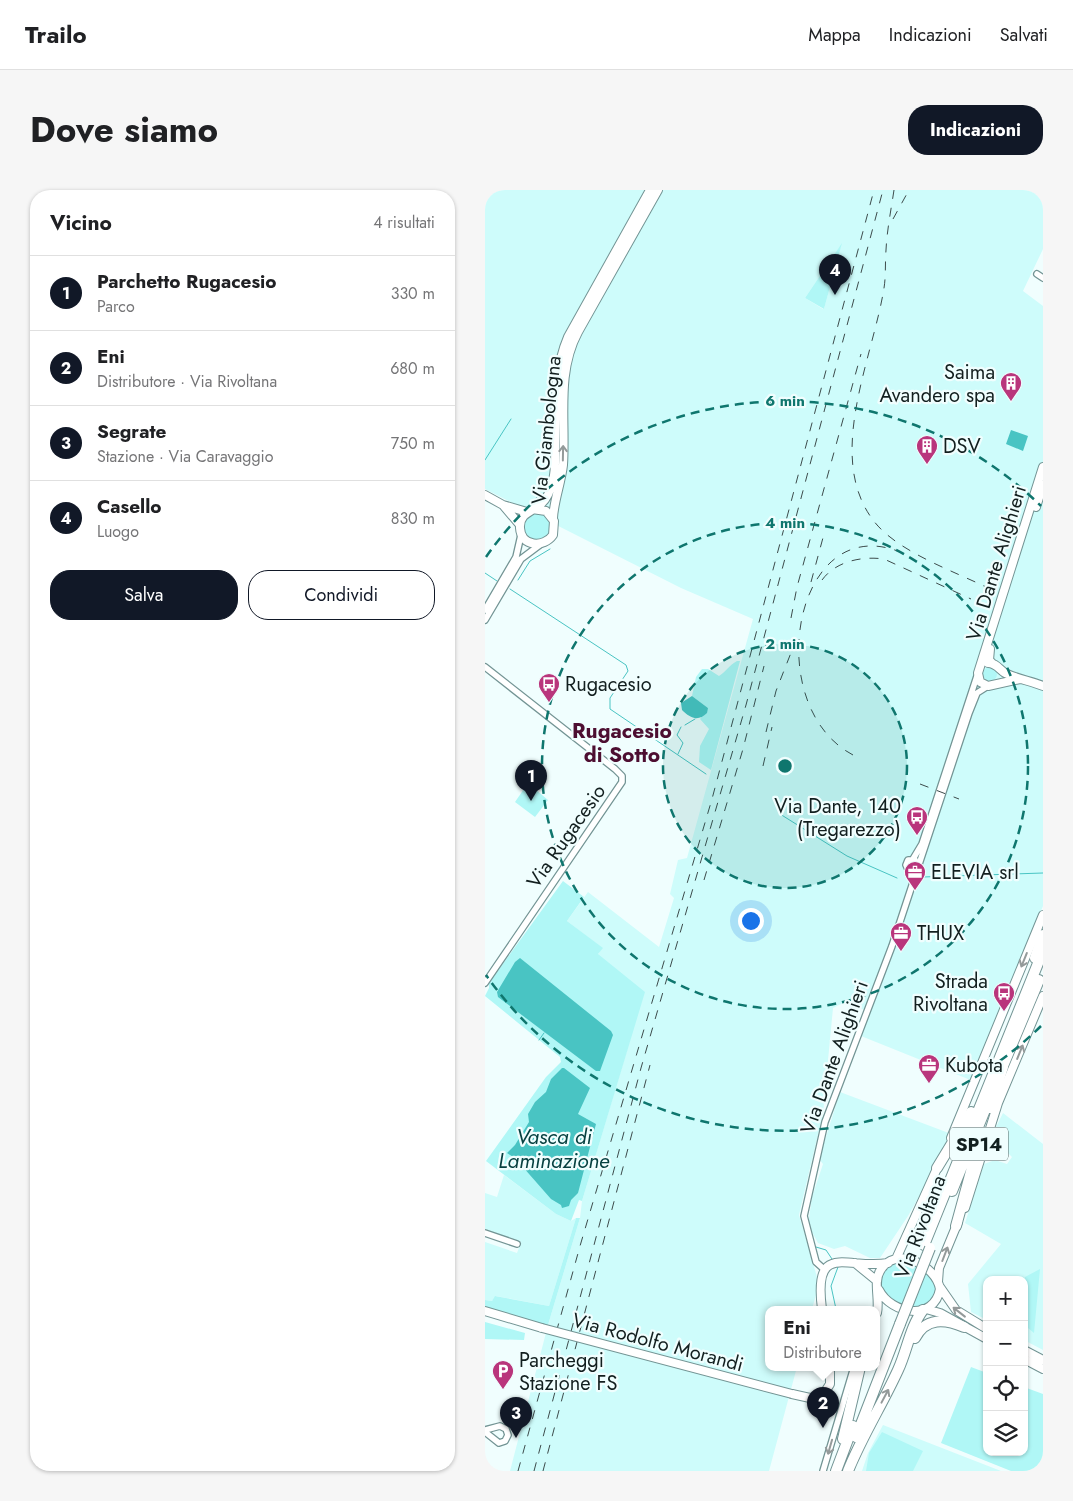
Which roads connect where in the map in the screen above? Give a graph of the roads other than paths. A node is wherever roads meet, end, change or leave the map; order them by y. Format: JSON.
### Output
{"nodes":[{"id":1,"x":650,"y":190,"type":"edge"},
{"id":2,"x":657,"y":190,"type":"edge"},
{"id":3,"x":1037,"y":274,"type":"dead end"},
{"id":4,"x":1043,"y":278,"type":"edge"},
{"id":5,"x":1043,"y":467,"type":"edge"},
{"id":6,"x":1043,"y":485,"type":"edge"},
{"id":7,"x":485,"y":495,"type":"edge"},
{"id":8,"x":503,"y":505,"type":"junction"},
{"id":9,"x":530,"y":511,"type":"junction"},
{"id":10,"x":553,"y":518,"type":"junction"},
{"id":11,"x":520,"y":529,"type":"junction"},
{"id":12,"x":541,"y":544,"type":"junction"},
{"id":13,"x":485,"y":610,"type":"edge"},
{"id":14,"x":485,"y":620,"type":"edge"},
{"id":15,"x":992,"y":663,"type":"junction"},
{"id":16,"x":485,"y":668,"type":"edge"},
{"id":17,"x":999,"y":669,"type":"junction"},
{"id":18,"x":978,"y":671,"type":"junction"},
{"id":19,"x":1020,"y":679,"type":"junction"},
{"id":20,"x":998,"y":683,"type":"junction"},
{"id":21,"x":988,"y":686,"type":"junction"},
{"id":22,"x":1043,"y":686,"type":"edge"},
{"id":23,"x":966,"y":712,"type":"junction"},
{"id":24,"x":916,"y":861,"type":"junction"},
{"id":25,"x":914,"y":872,"type":"junction"},
{"id":26,"x":1043,"y":915,"type":"edge"},
{"id":27,"x":1043,"y":935,"type":"edge"},
{"id":28,"x":1043,"y":952,"type":"edge"},
{"id":29,"x":1043,"y":969,"type":"edge"},
{"id":30,"x":1043,"y":981,"type":"edge"},
{"id":31,"x":485,"y":983,"type":"edge"},
{"id":32,"x":1043,"y":996,"type":"edge"},
{"id":33,"x":1022,"y":1002,"type":"junction"},
{"id":34,"x":1023,"y":1018,"type":"junction"},
{"id":35,"x":1013,"y":1023,"type":"junction"},
{"id":36,"x":1004,"y":1063,"type":"junction"},
{"id":37,"x":937,"y":1168,"type":"junction"},
{"id":38,"x":956,"y":1226,"type":"junction"},
{"id":39,"x":485,"y":1233,"type":"edge"},
{"id":40,"x":517,"y":1244,"type":"dead end"},
{"id":41,"x":927,"y":1246,"type":"junction"},
{"id":42,"x":896,"y":1259,"type":"junction"},
{"id":43,"x":853,"y":1262,"type":"junction"},
{"id":44,"x":888,"y":1263,"type":"junction"},
{"id":45,"x":825,"y":1270,"type":"junction"},
{"id":46,"x":877,"y":1281,"type":"junction"},
{"id":47,"x":939,"y":1285,"type":"junction"},
{"id":48,"x":879,"y":1290,"type":"junction"},
{"id":49,"x":822,"y":1306,"type":"edge"},
{"id":50,"x":878,"y":1306,"type":"edge"},
{"id":51,"x":925,"y":1310,"type":"junction"},
{"id":52,"x":485,"y":1312,"type":"edge"},
{"id":53,"x":897,"y":1322,"type":"junction"},
{"id":54,"x":964,"y":1326,"type":"junction"},
{"id":55,"x":983,"y":1327,"type":"edge"},
{"id":56,"x":983,"y":1336,"type":"edge"},
{"id":57,"x":1028,"y":1352,"type":"edge"},
{"id":58,"x":880,"y":1359,"type":"edge"},
{"id":59,"x":1043,"y":1360,"type":"edge"},
{"id":60,"x":902,"y":1361,"type":"junction"},
{"id":61,"x":1028,"y":1361,"type":"edge"},
{"id":62,"x":880,"y":1369,"type":"edge"},
{"id":63,"x":1043,"y":1369,"type":"edge"},
{"id":64,"x":830,"y":1371,"type":"edge"},
{"id":65,"x":853,"y":1371,"type":"edge"},
{"id":66,"x":859,"y":1371,"type":"edge"},
{"id":67,"x":875,"y":1371,"type":"edge"},
{"id":68,"x":879,"y":1371,"type":"edge"},
{"id":69,"x":494,"y":1428,"type":"junction"},
{"id":70,"x":485,"y":1431,"type":"edge"},
{"id":71,"x":491,"y":1436,"type":"junction"},
{"id":72,"x":823,"y":1471,"type":"edge"},
{"id":73,"x":831,"y":1471,"type":"edge"},
{"id":74,"x":836,"y":1471,"type":"edge"},
{"id":75,"x":843,"y":1471,"type":"edge"},
{"id":76,"x":848,"y":1471,"type":"edge"}],
"edges":[{"from":1,"to":9,"type":"street","name":"Via Giambologna"},
{"from":10,"to":2,"type":"street","name":"Via Giambologna","one_way":true},
{"from":3,"to":4,"type":"street"},
{"from":5,"to":18,"type":"street","name":"Via Dante Alighieri"},
{"from":6,"to":15,"type":"street","name":"Via Dante Alighieri"},
{"from":7,"to":8,"type":"street"},
{"from":8,"to":9,"type":"street"},
{"from":8,"to":11,"type":"street"},
{"from":9,"to":10,"type":"street"},
{"from":9,"to":11,"type":"street"},
{"from":10,"to":12,"type":"street"},
{"from":11,"to":12,"type":"street"},
{"from":11,"to":13,"type":"street"},
{"from":12,"to":14,"type":"street"},
{"from":15,"to":17,"type":"street"},
{"from":15,"to":18,"type":"street"},
{"from":16,"to":31,"type":"street","name":"Via Rugacesio"},
{"from":17,"to":19,"type":"street"},
{"from":17,"to":20,"type":"street"},
{"from":18,"to":21,"type":"street"},
{"from":18,"to":23,"type":"street","name":"Via Dante Alighieri"},
{"from":19,"to":20,"type":"street"},
{"from":19,"to":22,"type":"street"},
{"from":20,"to":21,"type":"street"},
{"from":21,"to":23,"type":"street","name":"Via Dante Alighieri"},
{"from":23,"to":24,"type":"street","name":"Via Dante Alighieri"},
{"from":24,"to":25,"type":"street"},
{"from":24,"to":25,"type":"street"},
{"from":25,"to":45,"type":"street","name":"Via Dante Alighieri"},
{"from":26,"to":37,"type":"street","one_way":true},
{"from":27,"to":33,"type":"highway","number":"SP14"},
{"from":28,"to":33,"type":"highway","name":"Via Rivoltana","number":"SP14"},
{"from":29,"to":34,"type":"highway","name":"Via Rivoltana","number":"SP14"},
{"from":30,"to":34,"type":"highway","number":"SP14"},
{"from":38,"to":32,"type":"street","one_way":true},
{"from":33,"to":35,"type":"highway","name":"Via Rivoltana","number":"SP14"},
{"from":34,"to":36,"type":"highway","name":"Via Rivoltana","number":"SP14"},
{"from":35,"to":37,"type":"highway","number":"SP14"},
{"from":35,"to":41,"type":"highway","name":"Via Rivoltana","number":"SP14"},
{"from":36,"to":38,"type":"highway","number":"SP14"},
{"from":36,"to":41,"type":"highway","name":"Via Rivoltana","number":"SP14"},
{"from":37,"to":42,"type":"street"},
{"from":47,"to":38,"type":"street","one_way":true},
{"from":39,"to":40,"type":"street"},
{"from":41,"to":53,"type":"highway","name":"Via Rivoltana","number":"SP14","bridge":true},
{"from":42,"to":44,"type":"street"},
{"from":42,"to":47,"type":"street"},
{"from":43,"to":44,"type":"street"},
{"from":43,"to":45,"type":"street"},
{"from":43,"to":46,"type":"street"},
{"from":44,"to":46,"type":"street"},
{"from":45,"to":49,"type":"street"},
{"from":46,"to":48,"type":"street"},
{"from":47,"to":51,"type":"street"},
{"from":55,"to":47,"type":"street","one_way":true},
{"from":48,"to":50,"type":"street"},
{"from":48,"to":51,"type":"street"},
{"from":51,"to":54,"type":"street"},
{"from":51,"to":60,"type":"highway"},
{"from":52,"to":64,"type":"street","name":"Via Rodolfo Morandi","bridge":true},
{"from":53,"to":58,"type":"highway","name":"Via Rivoltana","number":"SP14"},
{"from":53,"to":62,"type":"highway","name":"Via Rivoltana","number":"SP14"},
{"from":54,"to":56,"type":"street"},
{"from":54,"to":60,"type":"highway"},
{"from":57,"to":59,"type":"street"},
{"from":76,"to":60,"type":"highway","one_way":true},
{"from":61,"to":63,"type":"street"},
{"from":65,"to":72,"type":"street","one_way":true},
{"from":66,"to":73,"type":"highway"},
{"from":67,"to":74,"type":"highway","name":"Via Rivoltana","number":"SP14"},
{"from":68,"to":75,"type":"highway","name":"Via Rivoltana","number":"SP14"},
{"from":69,"to":70,"type":"street"},
{"from":69,"to":71,"type":"street"},
{"from":69,"to":71,"type":"street"},
{"from":70,"to":71,"type":"street"}]}
